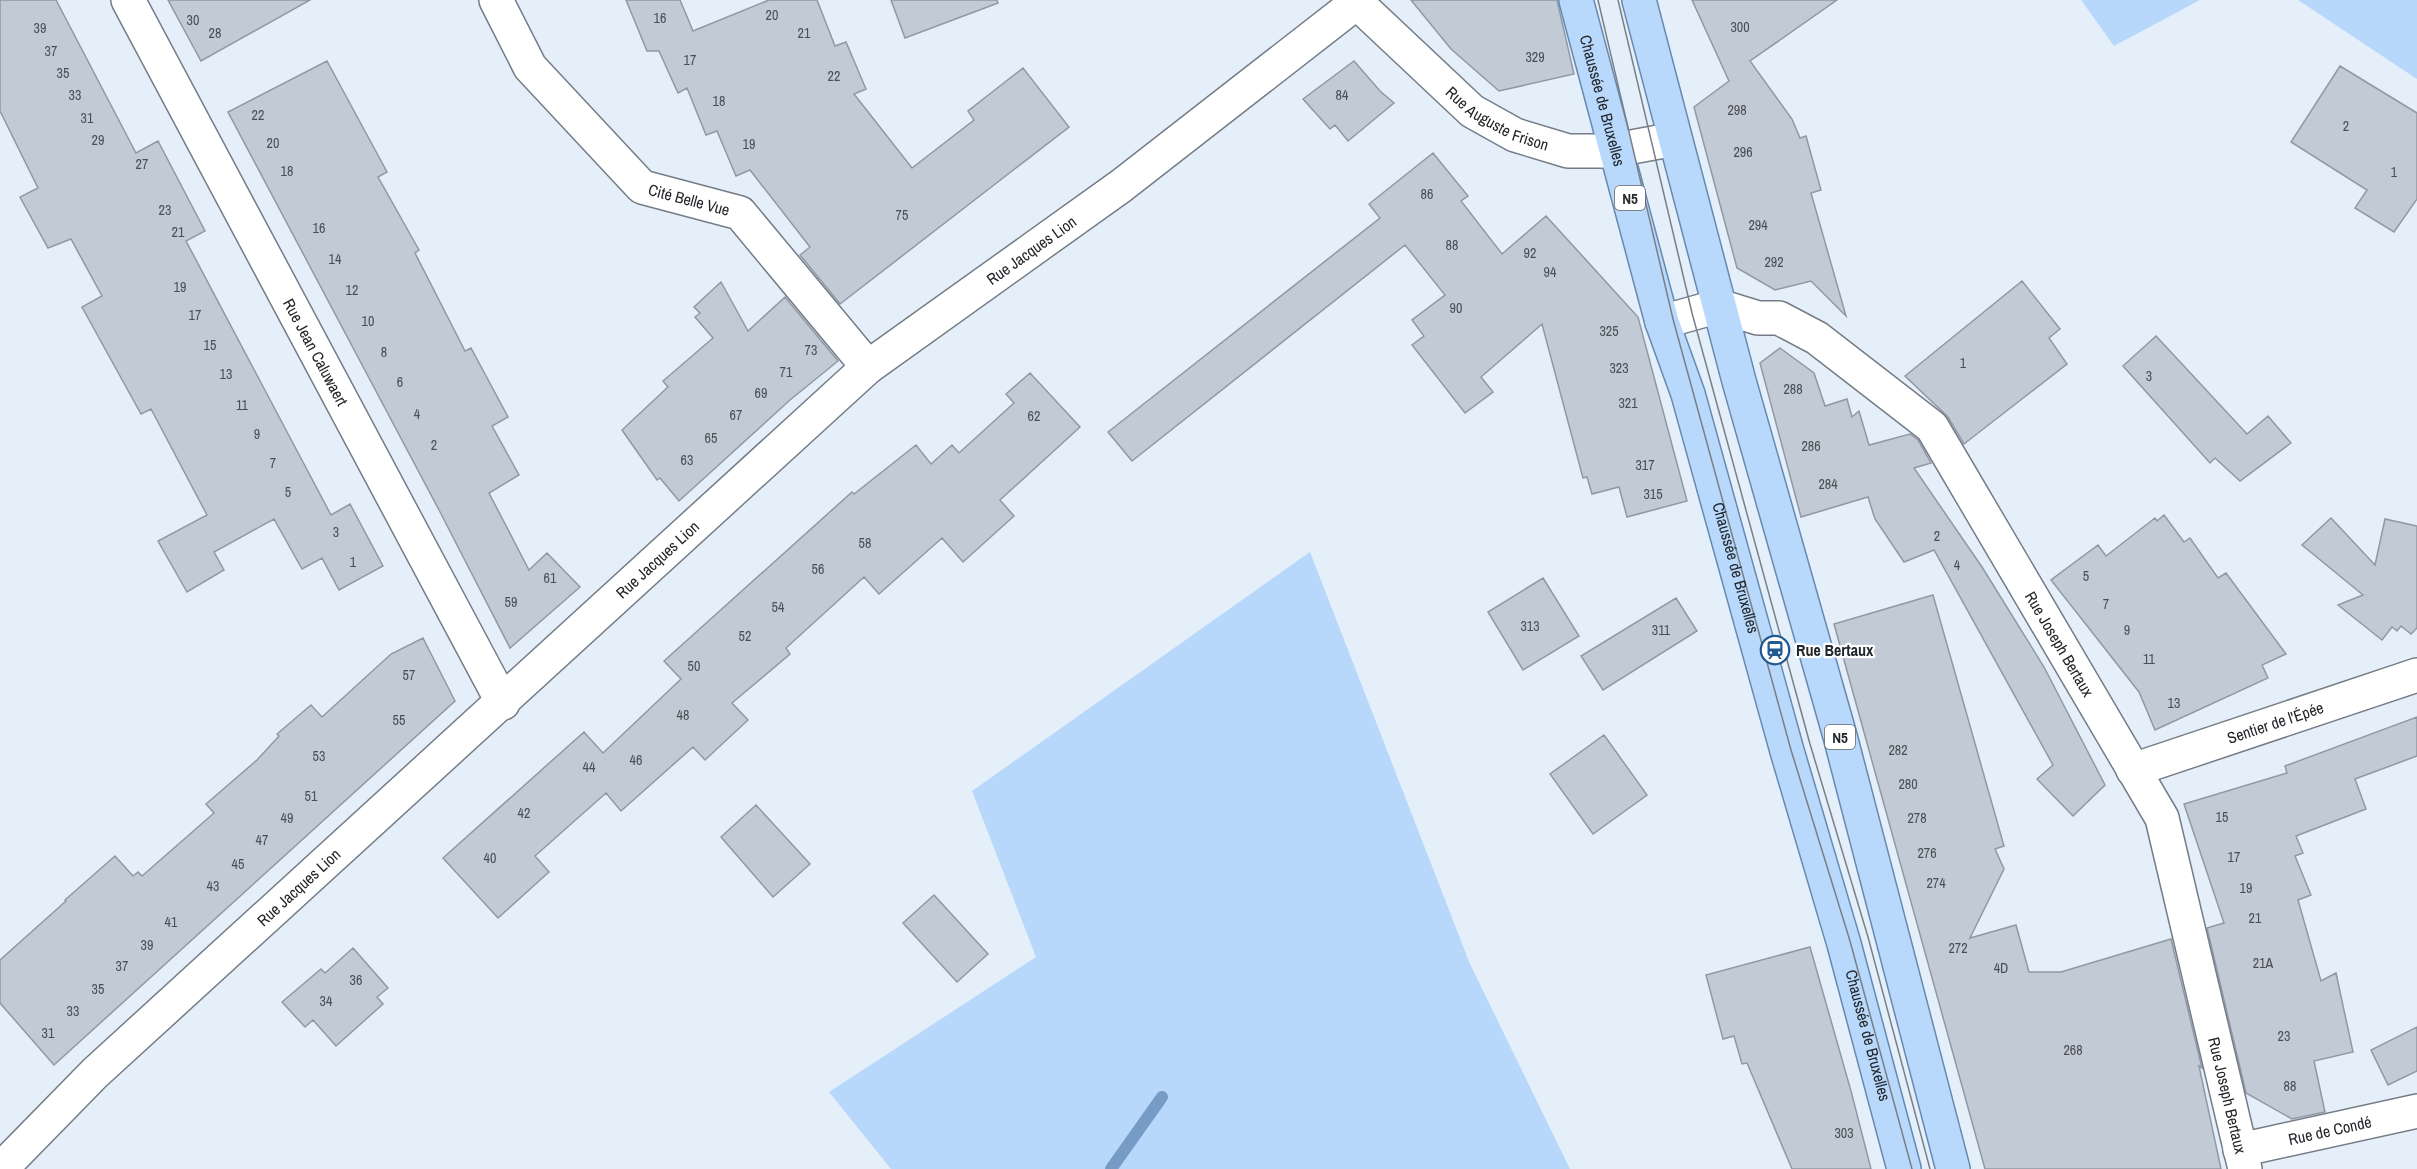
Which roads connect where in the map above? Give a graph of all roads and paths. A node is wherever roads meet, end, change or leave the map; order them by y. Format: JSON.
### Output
{"nodes":[{"id":1,"x":128,"y":0,"type":"edge"},
{"id":2,"x":496,"y":0,"type":"edge"},
{"id":3,"x":1576,"y":0,"type":"edge"},
{"id":4,"x":1639,"y":0,"type":"edge"},
{"id":5,"x":1355,"y":2,"type":"edge"},
{"id":6,"x":1675,"y":139,"type":"junction"},
{"id":7,"x":1617,"y":149,"type":"junction"},
{"id":8,"x":1719,"y":306,"type":"junction"},
{"id":9,"x":1662,"y":322,"type":"junction"},
{"id":10,"x":868,"y":367,"type":"junction"},
{"id":11,"x":2417,"y":675,"type":"edge"},
{"id":12,"x":503,"y":702,"type":"junction"},
{"id":13,"x":2133,"y":770,"type":"junction"},
{"id":14,"x":2417,"y":1111,"type":"edge"},
{"id":15,"x":2243,"y":1159,"type":"edge"},
{"id":16,"x":1,"y":1169,"type":"edge"},
{"id":17,"x":1904,"y":1169,"type":"edge"},
{"id":18,"x":1953,"y":1169,"type":"edge"}],
"edges":[{"from":1,"to":12,"type":"street","name":"Rue Jean Caluwaert"},
{"from":2,"to":10,"type":"street","name":"Cité Belle Vue"},
{"from":3,"to":7,"type":"main road","name":"Chaussée de Bruxelles","number":"N5"},
{"from":4,"to":6,"type":"main road","number":"N5"},
{"from":5,"to":7,"type":"street","name":"Rue Auguste Frison"},
{"from":5,"to":10,"type":"street","name":"Rue Jacques Lion"},
{"from":6,"to":7,"type":"street","name":"Rue Auguste Frison"},
{"from":6,"to":8,"type":"main road","number":"N5"},
{"from":7,"to":9,"type":"main road","name":"Chaussée de Bruxelles","number":"N5"},
{"from":8,"to":9,"type":"street"},
{"from":8,"to":13,"type":"street","name":"Rue Joseph Bertaux"},
{"from":8,"to":18,"type":"main road","number":"N5"},
{"from":9,"to":17,"type":"main road","name":"Chaussée de Bruxelles","number":"N5"},
{"from":10,"to":12,"type":"street","name":"Rue Jacques Lion"},
{"from":11,"to":13,"type":"street","name":"Sentier de l'Épée"},
{"from":12,"to":16,"type":"street","name":"Rue Jacques Lion"},
{"from":13,"to":15,"type":"street","name":"Rue Joseph Bertaux"},
{"from":14,"to":15,"type":"street","name":"Rue de Condé"}]}
